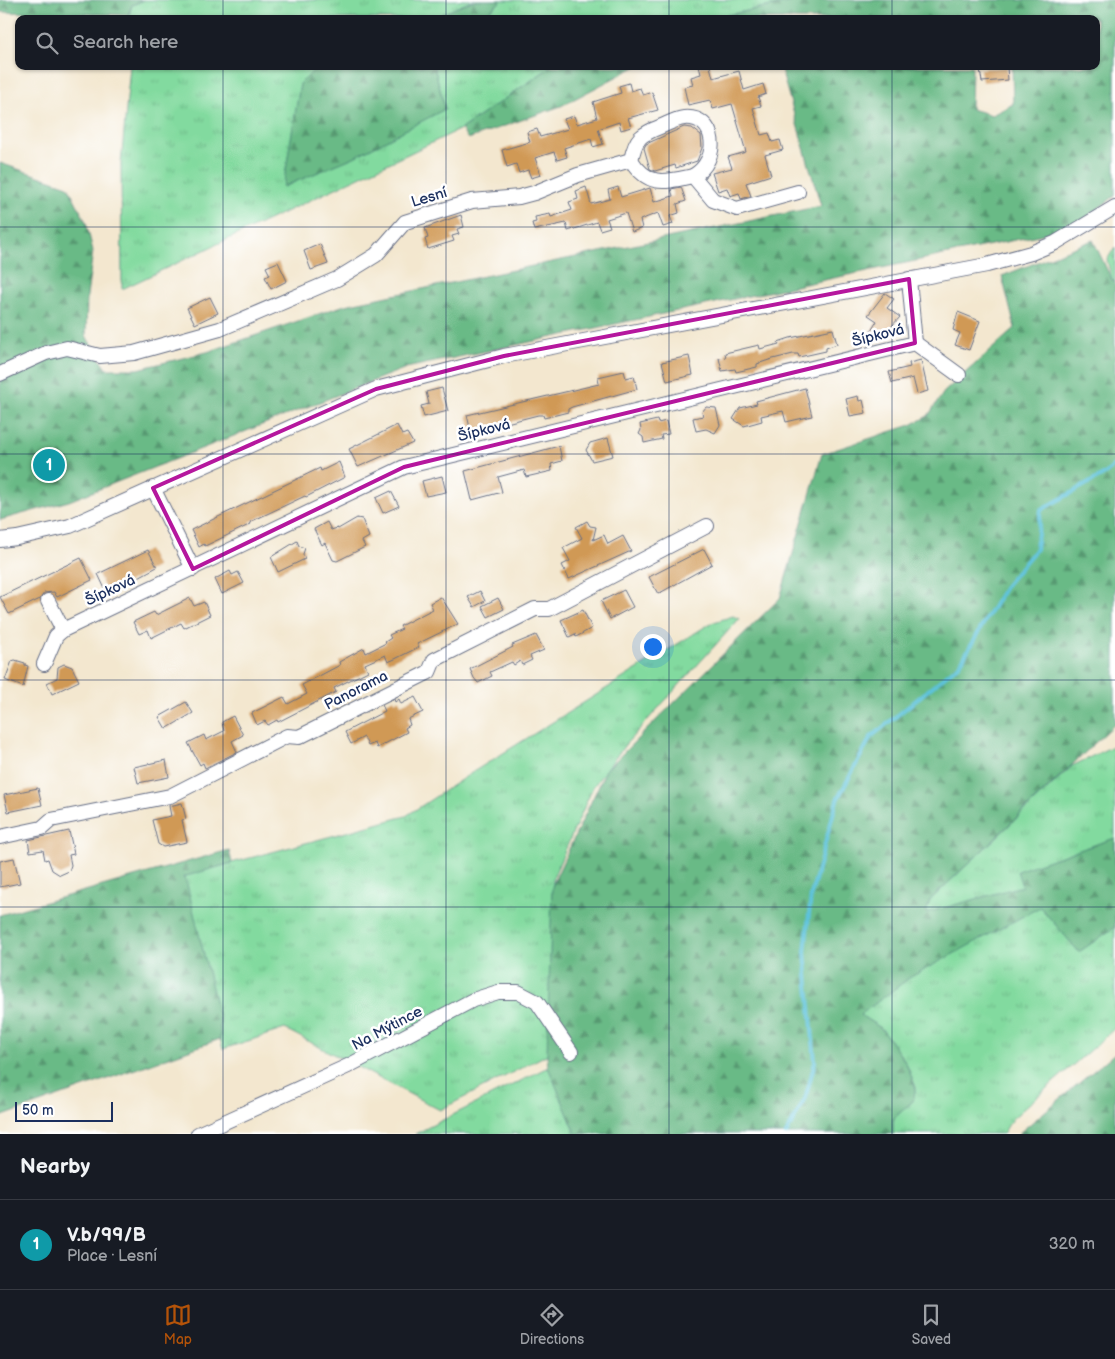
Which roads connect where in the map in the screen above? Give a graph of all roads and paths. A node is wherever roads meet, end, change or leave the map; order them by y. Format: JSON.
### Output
{"nodes":[{"id":1,"x":630,"y":160,"type":"junction"},
{"id":2,"x":693,"y":176,"type":"junction"},
{"id":3,"x":798,"y":192,"type":"dead end"},
{"id":4,"x":1115,"y":207,"type":"edge"},
{"id":5,"x":909,"y":279,"type":"junction"},
{"id":6,"x":915,"y":343,"type":"junction"},
{"id":7,"x":0,"y":374,"type":"edge"},
{"id":8,"x":959,"y":375,"type":"dead end"},
{"id":9,"x":153,"y":488,"type":"junction"},
{"id":10,"x":708,"y":526,"type":"dead end"},
{"id":11,"x":0,"y":540,"type":"edge"},
{"id":12,"x":193,"y":569,"type":"junction"},
{"id":13,"x":48,"y":601,"type":"dead end"},
{"id":14,"x":63,"y":630,"type":"junction"},
{"id":15,"x":44,"y":664,"type":"dead end"},
{"id":16,"x":0,"y":837,"type":"edge"},
{"id":17,"x":571,"y":1052,"type":"dead end"},
{"id":18,"x":198,"y":1134,"type":"edge"}],
"edges":[{"from":1,"to":2,"type":"street"},
{"from":1,"to":2,"type":"street"},
{"from":1,"to":7,"type":"street","name":"Lesní"},
{"from":2,"to":3,"type":"street"},
{"from":4,"to":5,"type":"street"},
{"from":5,"to":6,"type":"street","name":"Šípková"},
{"from":5,"to":9,"type":"street"},
{"from":6,"to":8,"type":"street"},
{"from":6,"to":12,"type":"street","name":"Šípková"},
{"from":9,"to":11,"type":"street"},
{"from":9,"to":12,"type":"street"},
{"from":10,"to":16,"type":"street","name":"Panorama"},
{"from":12,"to":14,"type":"street","name":"Šípková"},
{"from":13,"to":14,"type":"street"},
{"from":14,"to":15,"type":"street"},
{"from":17,"to":18,"type":"street","name":"Na Mýtince"}]}
